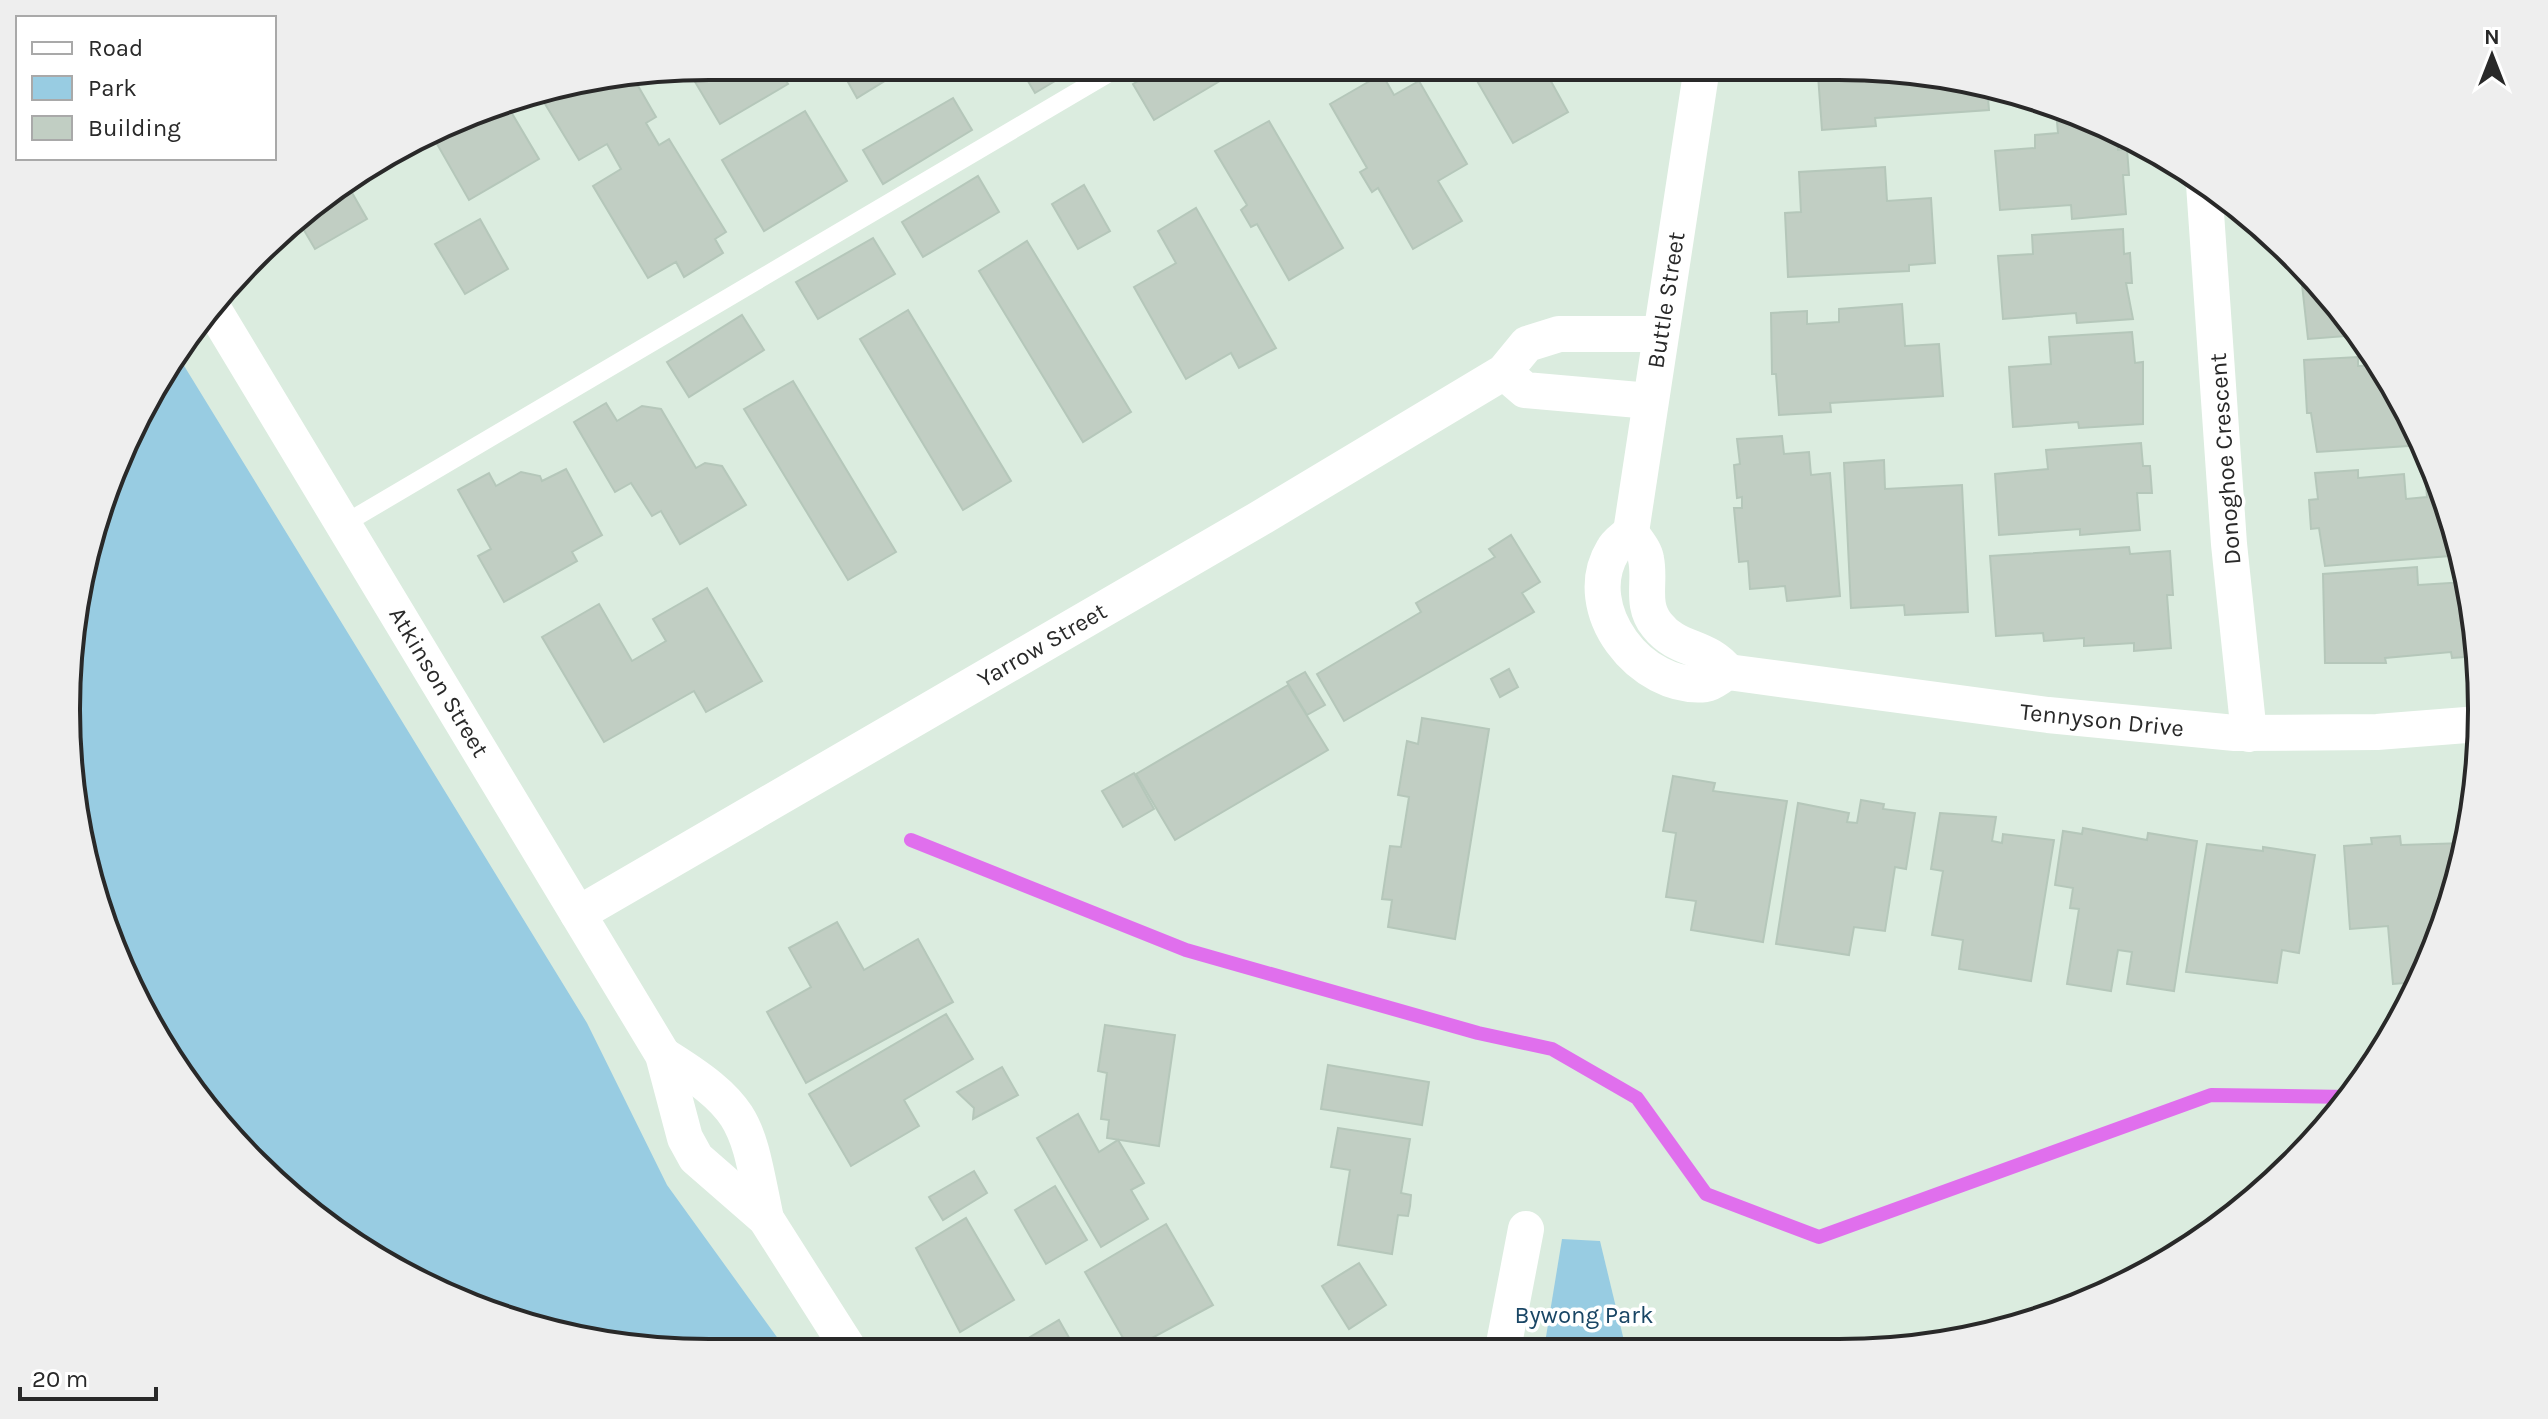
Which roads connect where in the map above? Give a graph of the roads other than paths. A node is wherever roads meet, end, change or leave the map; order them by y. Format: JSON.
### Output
{"nodes":[{"id":1,"x":1097,"y":80,"type":"edge"},
{"id":2,"x":1700,"y":80,"type":"edge"},
{"id":3,"x":2205,"y":198,"type":"edge"},
{"id":4,"x":218,"y":316,"type":"edge"},
{"id":5,"x":1660,"y":334,"type":"junction"},
{"id":6,"x":1504,"y":372,"type":"junction"},
{"id":7,"x":1650,"y":401,"type":"junction"},
{"id":8,"x":344,"y":524,"type":"junction"},
{"id":9,"x":1631,"y":532,"type":"joint"},
{"id":10,"x":2468,"y":725,"type":"edge"},
{"id":11,"x":2249,"y":734,"type":"junction"},
{"id":12,"x":578,"y":914,"type":"junction"},
{"id":13,"x":663,"y":1055,"type":"junction"},
{"id":14,"x":766,"y":1219,"type":"junction"},
{"id":15,"x":1526,"y":1229,"type":"dead end"},
{"id":16,"x":842,"y":1339,"type":"edge"},
{"id":17,"x":1505,"y":1339,"type":"edge"}],
"edges":[{"from":1,"to":8,"type":"lane"},
{"from":2,"to":5,"type":"street","name":"Buttle Street"},
{"from":3,"to":11,"type":"street","name":"Donoghoe Crescent"},
{"from":4,"to":8,"type":"street","name":"Atkinson Street"},
{"from":5,"to":6,"type":"street","name":"Yarrow Street"},
{"from":5,"to":7,"type":"street","name":"Buttle Street"},
{"from":6,"to":7,"type":"street"},
{"from":6,"to":12,"type":"street","name":"Yarrow Street"},
{"from":7,"to":9,"type":"street","name":"Buttle Street"},
{"from":8,"to":12,"type":"street","name":"Atkinson Street"},
{"from":9,"to":11,"type":"street","name":"Tennyson Drive"},
{"from":10,"to":11,"type":"street","name":"Tennyson Drive"},
{"from":12,"to":13,"type":"street","name":"Atkinson Street"},
{"from":13,"to":14,"type":"street","name":"Atkinson Street"},
{"from":13,"to":14,"type":"street","name":"Atkinson Street"},
{"from":14,"to":16,"type":"street","name":"Atkinson Street"},
{"from":15,"to":17,"type":"street"}]}
